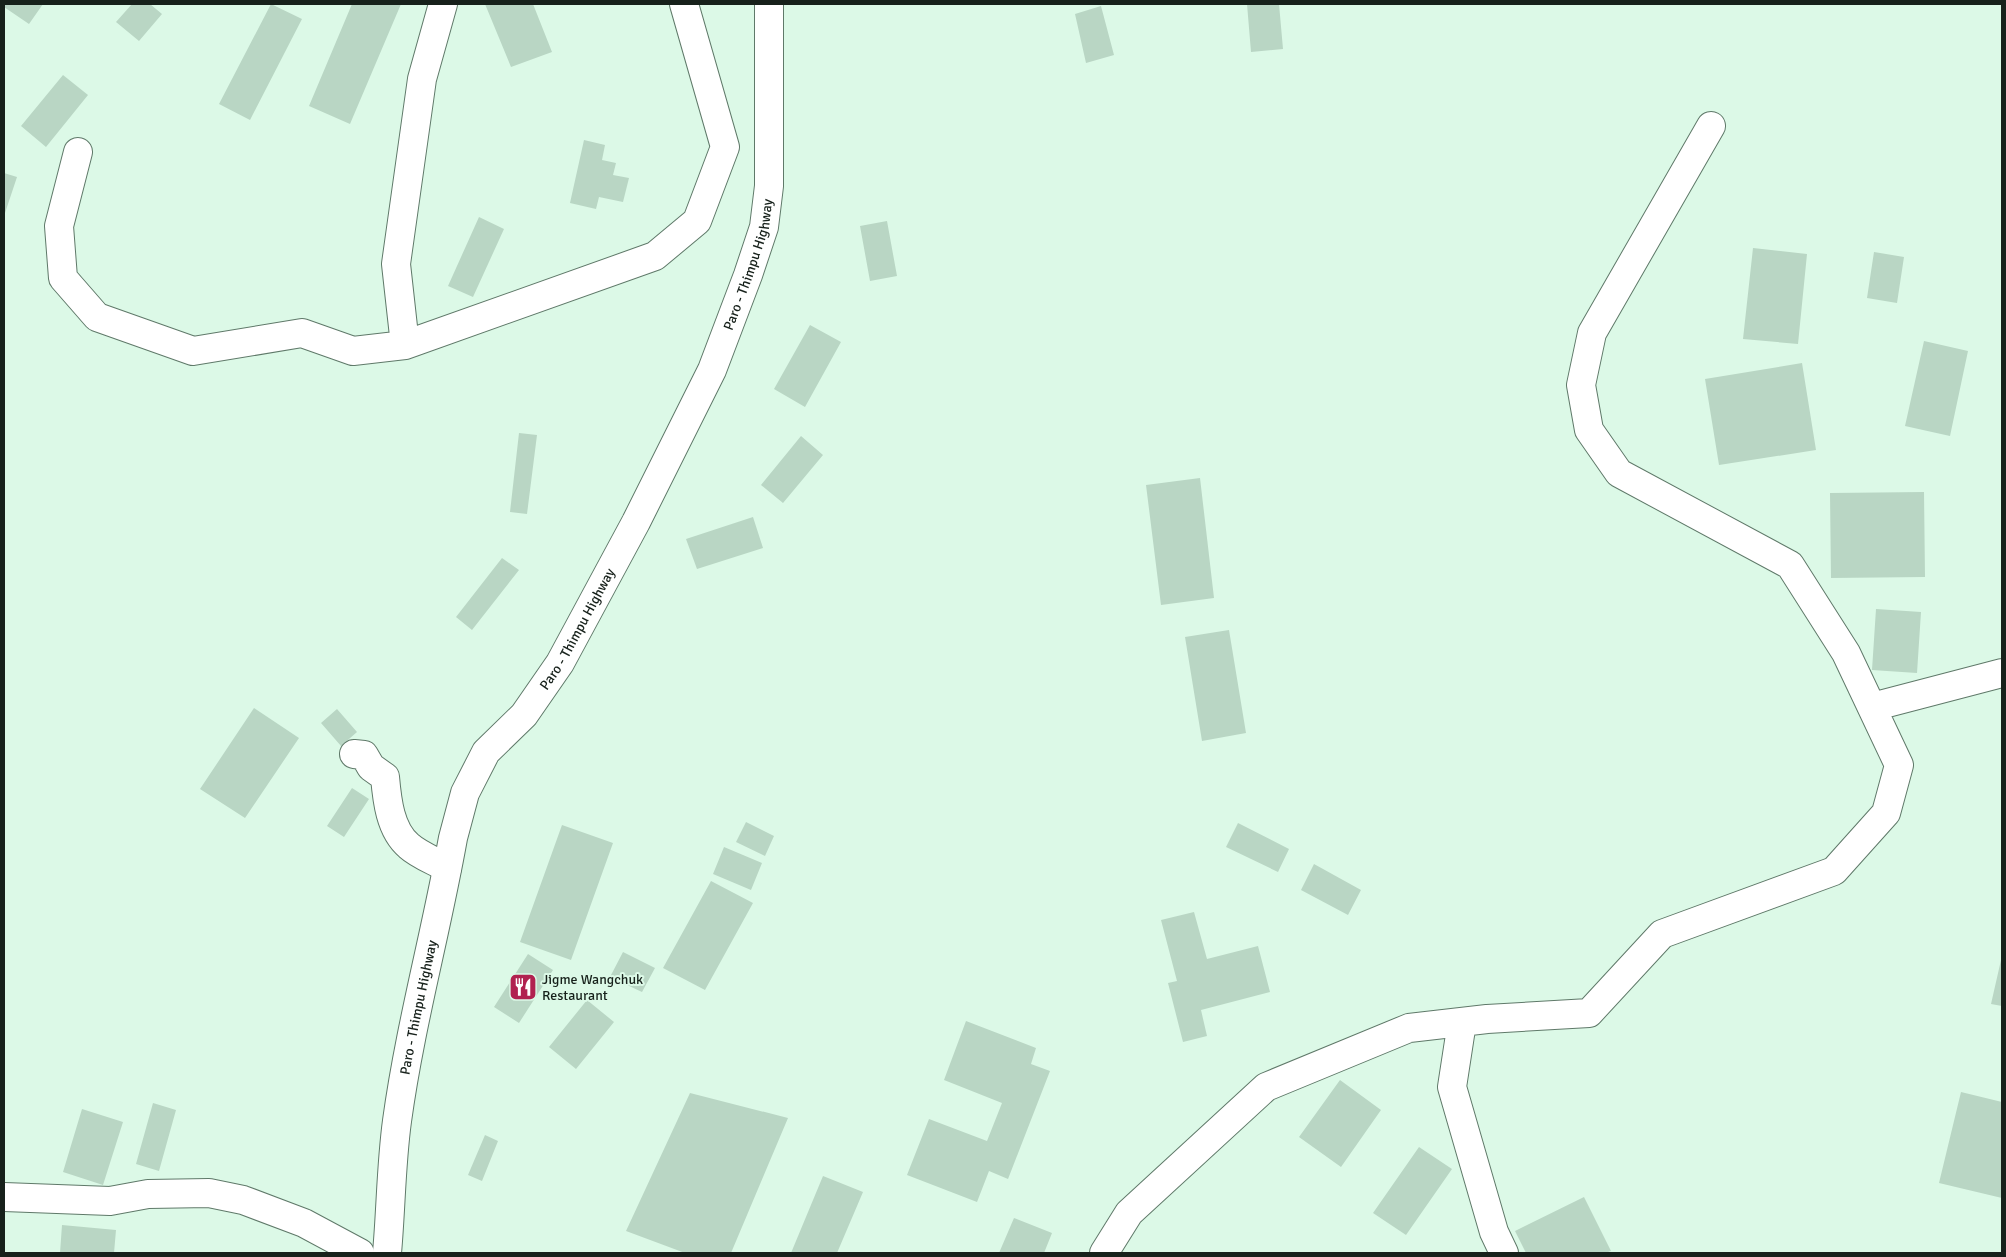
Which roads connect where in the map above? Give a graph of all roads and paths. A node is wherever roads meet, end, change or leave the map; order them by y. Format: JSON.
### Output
{"nodes":[{"id":1,"x":443,"y":4,"type":"edge"},
{"id":2,"x":684,"y":4,"type":"edge"},
{"id":3,"x":769,"y":4,"type":"edge"},
{"id":4,"x":1711,"y":126,"type":"dead end"},
{"id":5,"x":78,"y":152,"type":"dead end"},
{"id":6,"x":405,"y":345,"type":"junction"},
{"id":7,"x":2002,"y":673,"type":"edge"},
{"id":8,"x":1872,"y":708,"type":"junction"},
{"id":9,"x":354,"y":754,"type":"dead end"},
{"id":10,"x":447,"y":868,"type":"junction"},
{"id":11,"x":1462,"y":1022,"type":"junction"},
{"id":12,"x":4,"y":1197,"type":"edge"},
{"id":13,"x":360,"y":1253,"type":"edge"},
{"id":14,"x":387,"y":1253,"type":"edge"},
{"id":15,"x":1104,"y":1253,"type":"edge"},
{"id":16,"x":1504,"y":1253,"type":"edge"}],
"edges":[{"from":1,"to":6,"type":"street"},
{"from":2,"to":6,"type":"street"},
{"from":3,"to":10,"type":"street","name":"Paro - Thimpu Highway"},
{"from":4,"to":8,"type":"street"},
{"from":5,"to":6,"type":"street"},
{"from":7,"to":8,"type":"street"},
{"from":8,"to":11,"type":"street"},
{"from":9,"to":10,"type":"street"},
{"from":10,"to":14,"type":"street","name":"Paro - Thimpu Highway"},
{"from":11,"to":15,"type":"street"},
{"from":11,"to":16,"type":"street"},
{"from":12,"to":13,"type":"street"}]}
